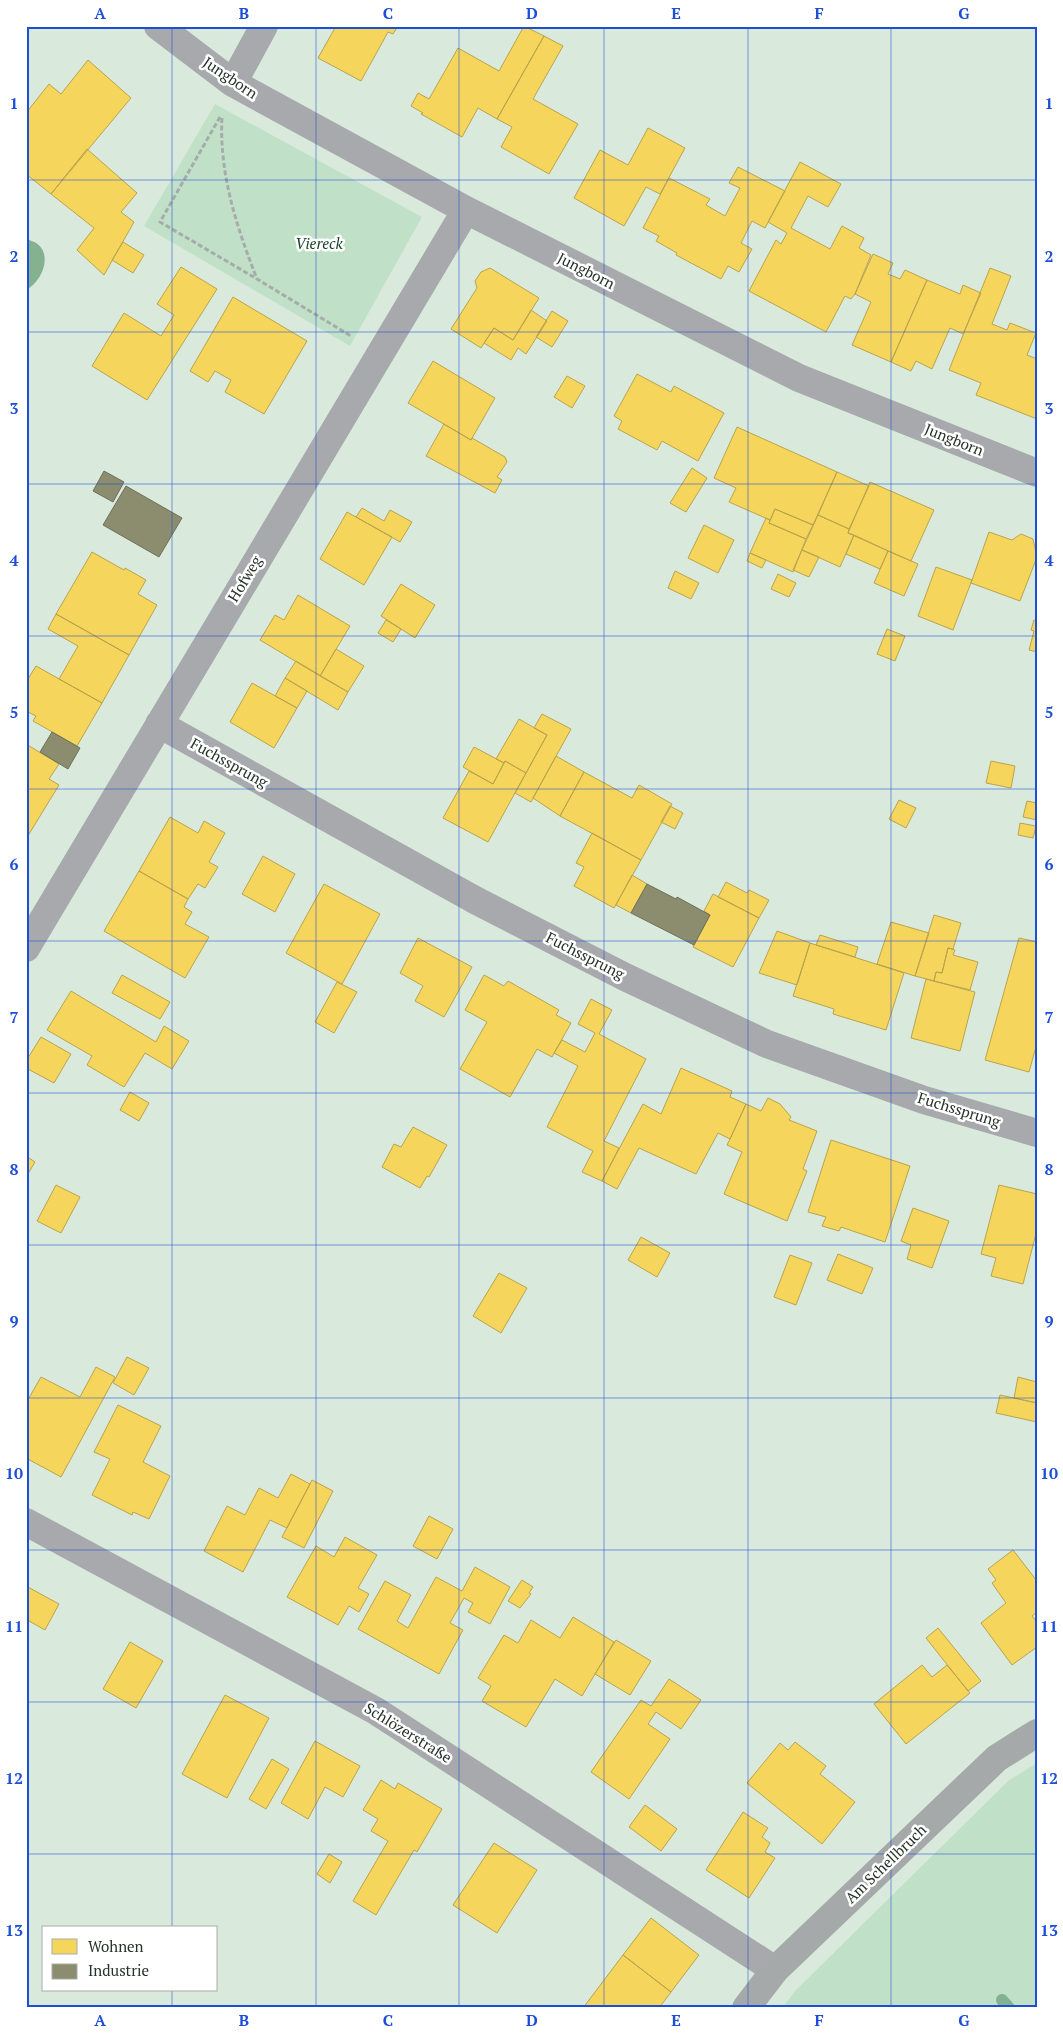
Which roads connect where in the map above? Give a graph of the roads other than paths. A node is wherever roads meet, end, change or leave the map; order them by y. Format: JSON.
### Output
{"nodes":[{"id":1,"x":158,"y":26,"type":"edge"},
{"id":2,"x":264,"y":26,"type":"edge"},
{"id":3,"x":233,"y":83,"type":"junction"},
{"id":4,"x":466,"y":210,"type":"junction"},
{"id":5,"x":1037,"y":473,"type":"edge"},
{"id":6,"x":159,"y":724,"type":"junction"},
{"id":7,"x":26,"y":948,"type":"edge"},
{"id":8,"x":1037,"y":1133,"type":"edge"},
{"id":9,"x":26,"y":1522,"type":"edge"},
{"id":10,"x":1037,"y":1733,"type":"edge"},
{"id":11,"x":776,"y":1970,"type":"junction"},
{"id":12,"x":746,"y":2008,"type":"edge"}],
"edges":[{"from":1,"to":3,"type":"street","name":"Jungborn"},
{"from":2,"to":3,"type":"street"},
{"from":3,"to":4,"type":"street","name":"Jungborn"},
{"from":4,"to":5,"type":"street","name":"Jungborn"},
{"from":4,"to":6,"type":"street","name":"Hofweg"},
{"from":6,"to":7,"type":"street","name":"Hofweg"},
{"from":6,"to":8,"type":"street","name":"Fuchssprung"},
{"from":9,"to":11,"type":"street","name":"Schlözerstraße"},
{"from":10,"to":11,"type":"street","name":"Am Schellbruch"},
{"from":11,"to":12,"type":"street","name":"Am Schellbruch"}]}
